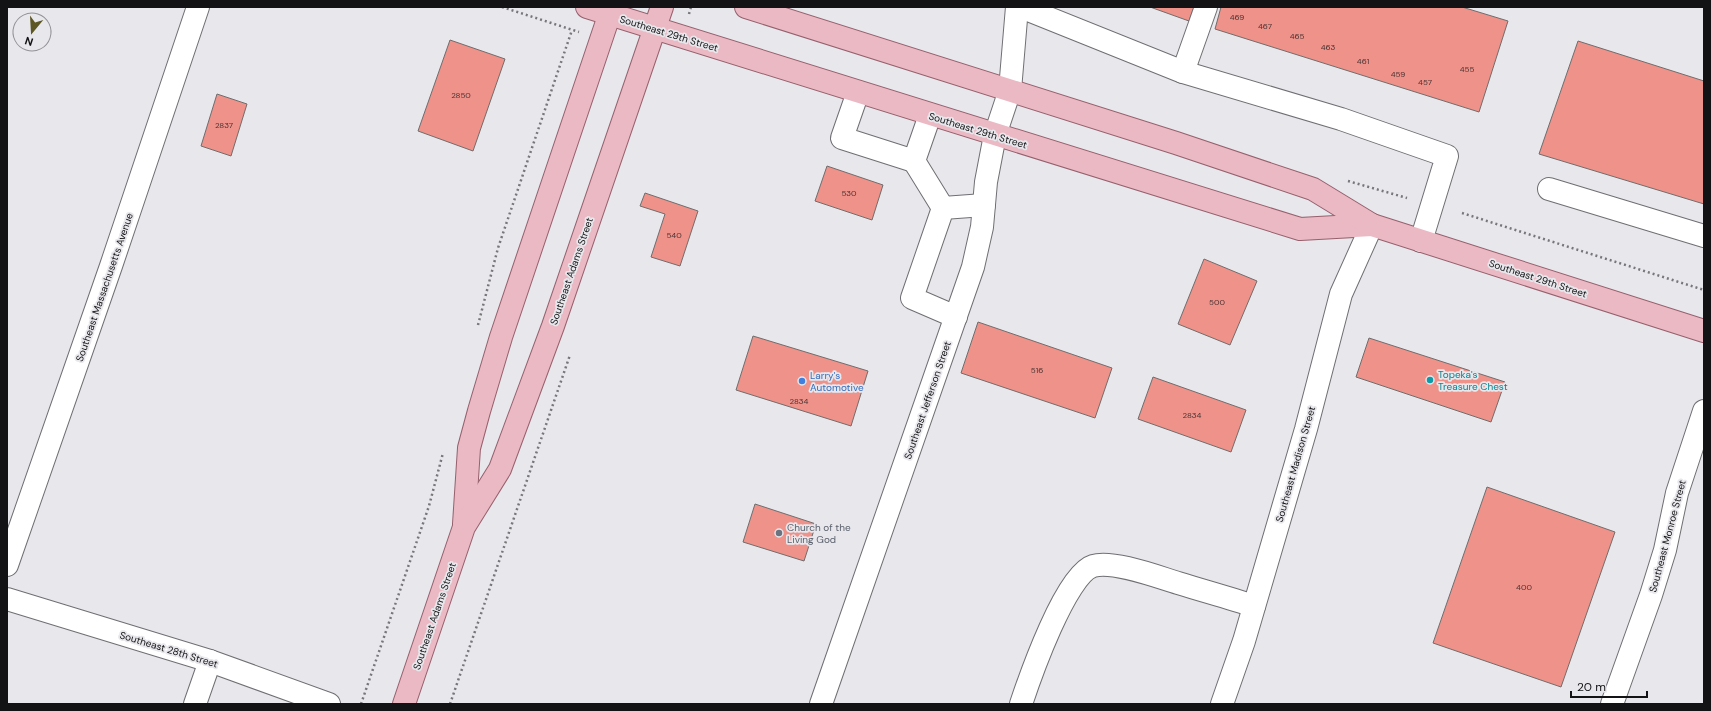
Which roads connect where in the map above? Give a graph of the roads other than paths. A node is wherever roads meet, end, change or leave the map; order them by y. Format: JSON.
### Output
{"nodes":[{"id":1,"x":198,"y":7,"type":"edge"},
{"id":2,"x":587,"y":7,"type":"edge"},
{"id":3,"x":662,"y":7,"type":"edge"},
{"id":4,"x":746,"y":7,"type":"edge"},
{"id":5,"x":1017,"y":7,"type":"edge"},
{"id":6,"x":1021,"y":7,"type":"edge"},
{"id":7,"x":1206,"y":7,"type":"edge"},
{"id":8,"x":610,"y":11,"type":"edge"},
{"id":9,"x":654,"y":28,"type":"junction"},
{"id":10,"x":1183,"y":72,"type":"junction"},
{"id":11,"x":1010,"y":90,"type":"junction"},
{"id":12,"x":858,"y":92,"type":"junction"},
{"id":13,"x":930,"y":115,"type":"junction"},
{"id":14,"x":995,"y":135,"type":"junction"},
{"id":15,"x":914,"y":161,"type":"junction"},
{"id":16,"x":1549,"y":189,"type":"dead end"},
{"id":17,"x":984,"y":205,"type":"junction"},
{"id":18,"x":943,"y":208,"type":"junction"},
{"id":19,"x":1372,"y":225,"type":"junction"},
{"id":20,"x":1704,"y":236,"type":"edge"},
{"id":21,"x":1422,"y":241,"type":"junction"},
{"id":22,"x":956,"y":316,"type":"junction"},
{"id":23,"x":1704,"y":331,"type":"edge"},
{"id":24,"x":1704,"y":411,"type":"edge"},
{"id":25,"x":1699,"y":443,"type":"edge"},
{"id":26,"x":464,"y":527,"type":"junction"},
{"id":27,"x":7,"y":565,"type":"edge"},
{"id":28,"x":7,"y":600,"type":"edge"},
{"id":29,"x":1254,"y":606,"type":"junction"},
{"id":30,"x":210,"y":661,"type":"junction"},
{"id":31,"x":195,"y":704,"type":"edge"},
{"id":32,"x":329,"y":704,"type":"edge"},
{"id":33,"x":404,"y":704,"type":"edge"},
{"id":34,"x":821,"y":704,"type":"edge"},
{"id":35,"x":1021,"y":704,"type":"edge"},
{"id":36,"x":1222,"y":704,"type":"edge"},
{"id":37,"x":1612,"y":704,"type":"edge"}],
"edges":[{"from":1,"to":27,"type":"street","name":"Southeast Massachusetts Avenue"},
{"from":2,"to":8,"type":"main road","name":"Southeast 29th Street"},
{"from":3,"to":9,"type":"main road","name":"Southeast Adams Street"},
{"from":4,"to":11,"type":"main road","name":"Southeast 29th Street"},
{"from":5,"to":11,"type":"street","name":"Southeast Jefferson Street"},
{"from":6,"to":10,"type":"street"},
{"from":7,"to":10,"type":"street"},
{"from":8,"to":9,"type":"main road","name":"Southeast 29th Street"},
{"from":8,"to":26,"type":"main road","name":"Southeast Adams Street"},
{"from":9,"to":12,"type":"main road","name":"Southeast 29th Street"},
{"from":9,"to":26,"type":"main road","name":"Southeast Adams Street"},
{"from":10,"to":21,"type":"street"},
{"from":11,"to":14,"type":"street","name":"Southeast Jefferson Street"},
{"from":11,"to":19,"type":"main road","name":"Southeast 29th Street"},
{"from":12,"to":13,"type":"main road","name":"Southeast 29th Street"},
{"from":12,"to":15,"type":"street"},
{"from":13,"to":14,"type":"main road","name":"Southeast 29th Street"},
{"from":13,"to":15,"type":"street"},
{"from":14,"to":17,"type":"street","name":"Southeast Jefferson Street"},
{"from":14,"to":19,"type":"main road","name":"Southeast 29th Street"},
{"from":15,"to":18,"type":"street"},
{"from":16,"to":20,"type":"street"},
{"from":17,"to":18,"type":"street"},
{"from":17,"to":22,"type":"street","name":"Southeast Jefferson Street"},
{"from":18,"to":22,"type":"street"},
{"from":19,"to":21,"type":"main road","name":"Southeast 29th Street"},
{"from":19,"to":29,"type":"street","name":"Southeast Madison Street"},
{"from":21,"to":23,"type":"main road","name":"Southeast 29th Street"},
{"from":22,"to":34,"type":"street","name":"Southeast Jefferson Street"},
{"from":24,"to":25,"type":"street","name":"Southeast Monroe Street"},
{"from":25,"to":37,"type":"street","name":"Southeast Monroe Street"},
{"from":26,"to":33,"type":"main road","name":"Southeast Adams Street"},
{"from":28,"to":30,"type":"street","name":"Southeast 28th Street"},
{"from":29,"to":35,"type":"street"},
{"from":29,"to":36,"type":"street","name":"Southeast Madison Street"},
{"from":30,"to":31,"type":"street"},
{"from":30,"to":32,"type":"street","name":"Southeast 28th Street"}]}
